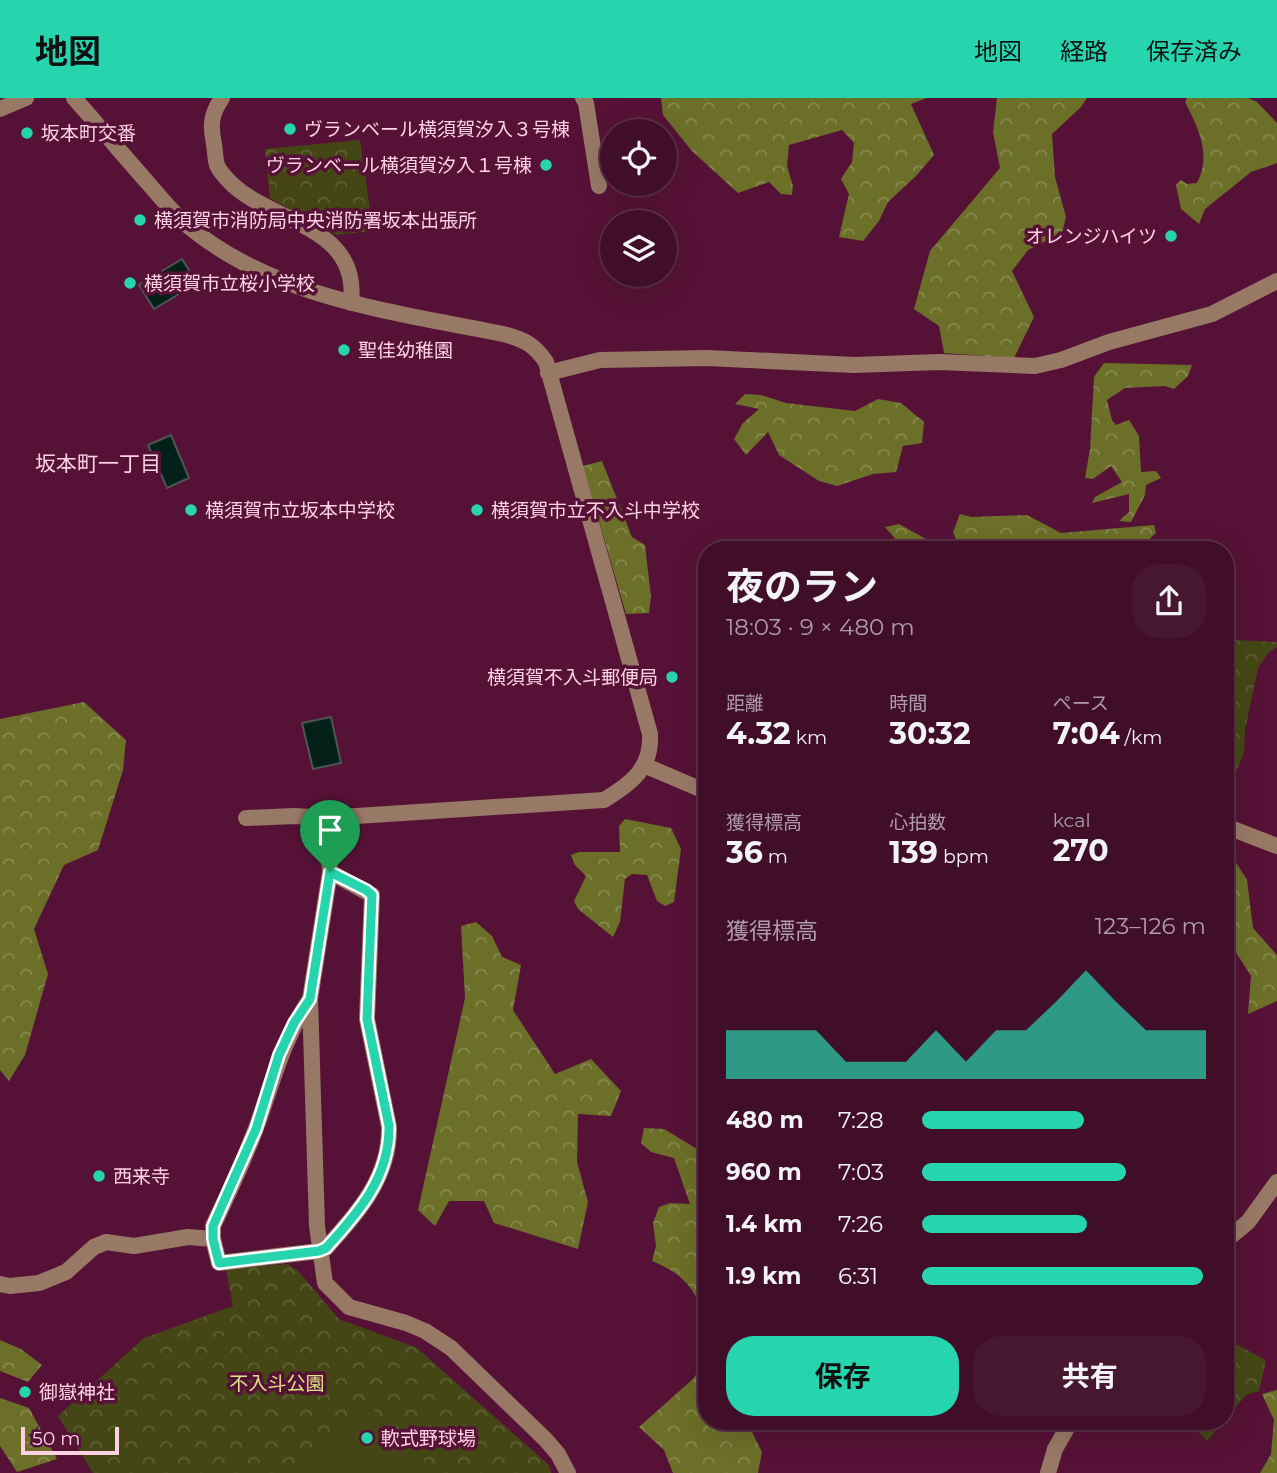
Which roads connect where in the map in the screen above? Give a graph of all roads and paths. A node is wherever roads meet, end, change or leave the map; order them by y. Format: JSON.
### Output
{"nodes":[{"id":1,"x":26,"y":98,"type":"edge"},
{"id":2,"x":74,"y":98,"type":"edge"},
{"id":3,"x":222,"y":98,"type":"edge"},
{"id":4,"x":583,"y":98,"type":"edge"},
{"id":5,"x":0,"y":109,"type":"edge"},
{"id":6,"x":598,"y":186,"type":"dead end"},
{"id":7,"x":1277,"y":281,"type":"edge"},
{"id":8,"x":351,"y":303,"type":"junction"},
{"id":9,"x":548,"y":373,"type":"junction"},
{"id":10,"x":646,"y":765,"type":"junction"},
{"id":11,"x":698,"y":788,"type":"edge"},
{"id":12,"x":246,"y":818,"type":"dead end"},
{"id":13,"x":326,"y":818,"type":"junction"},
{"id":14,"x":1234,"y":829,"type":"edge"},
{"id":15,"x":1277,"y":846,"type":"edge"},
{"id":16,"x":330,"y":872,"type":"junction"},
{"id":17,"x":310,"y":999,"type":"junction"},
{"id":18,"x":1277,"y":1182,"type":"edge"},
{"id":19,"x":1234,"y":1234,"type":"edge"},
{"id":20,"x":213,"y":1239,"type":"junction"},
{"id":21,"x":319,"y":1251,"type":"junction"},
{"id":22,"x":0,"y":1284,"type":"edge"},
{"id":23,"x":1065,"y":1430,"type":"edge"},
{"id":24,"x":568,"y":1473,"type":"edge"},
{"id":25,"x":1048,"y":1473,"type":"edge"}],
"edges":[{"from":1,"to":5,"type":"street"},
{"from":2,"to":8,"type":"street"},
{"from":3,"to":8,"type":"street"},
{"from":4,"to":6,"type":"street"},
{"from":7,"to":9,"type":"street"},
{"from":8,"to":9,"type":"street"},
{"from":9,"to":10,"type":"street"},
{"from":10,"to":11,"type":"street"},
{"from":10,"to":13,"type":"street"},
{"from":12,"to":13,"type":"street"},
{"from":13,"to":16,"type":"street"},
{"from":14,"to":15,"type":"street"},
{"from":16,"to":17,"type":"street"},
{"from":16,"to":21,"type":"street"},
{"from":17,"to":20,"type":"street"},
{"from":17,"to":21,"type":"street"},
{"from":18,"to":19,"type":"street"},
{"from":20,"to":21,"type":"street"},
{"from":20,"to":22,"type":"street"},
{"from":21,"to":24,"type":"street"},
{"from":23,"to":25,"type":"street"}]}
